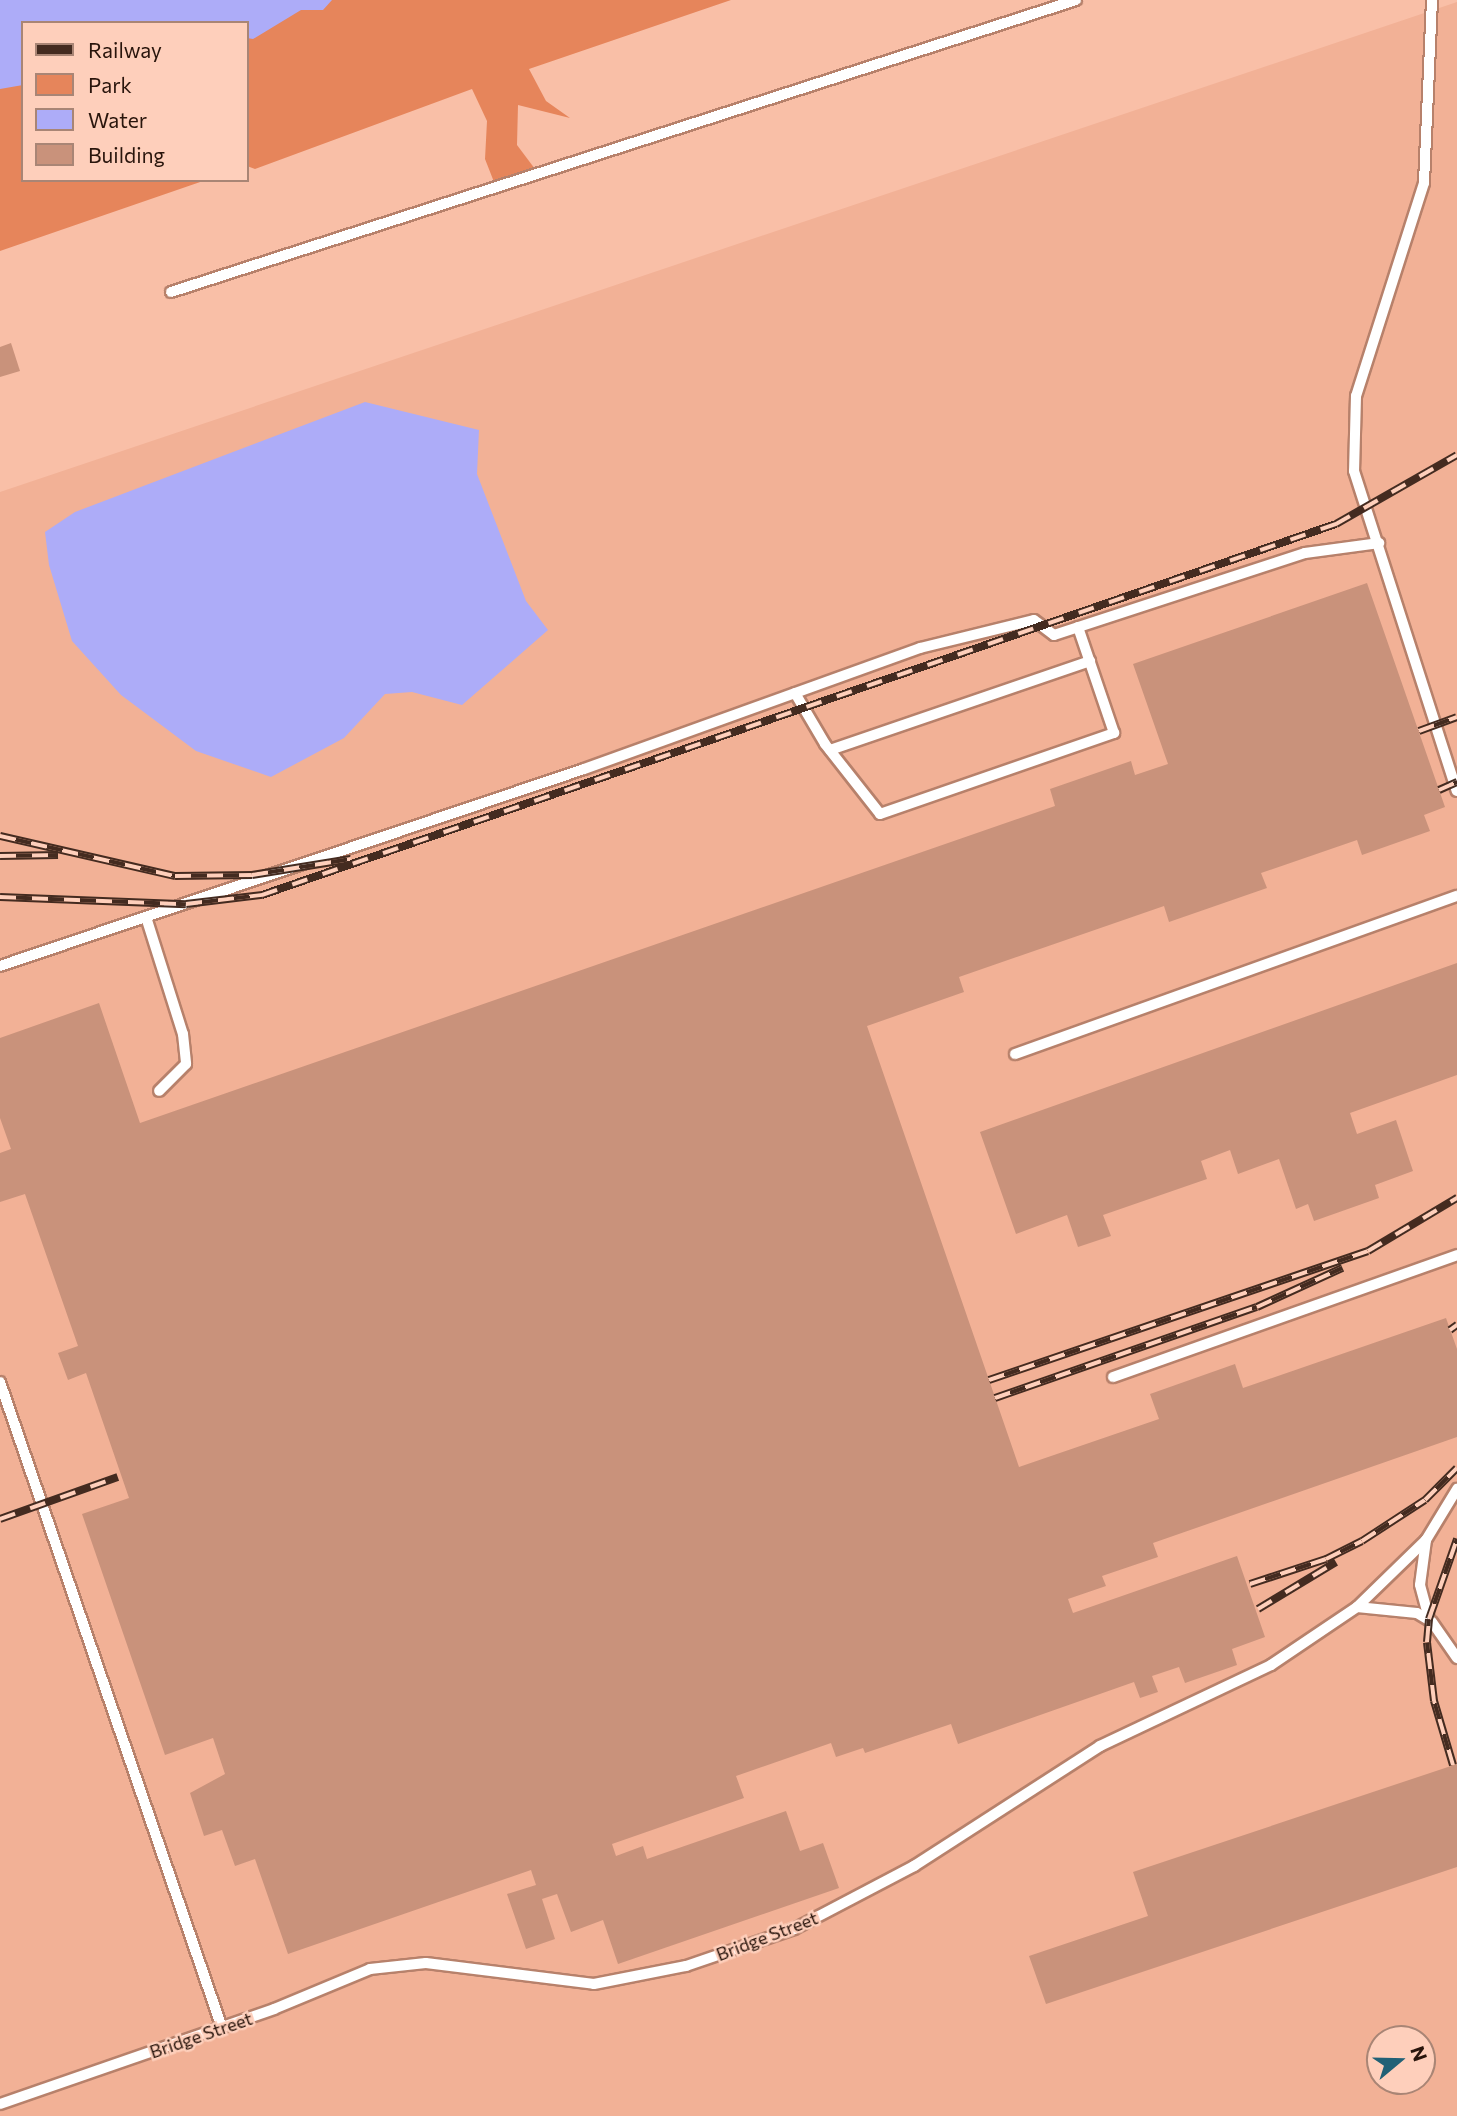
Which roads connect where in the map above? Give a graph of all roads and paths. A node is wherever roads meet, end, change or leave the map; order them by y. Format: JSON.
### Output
{"nodes":[{"id":1,"x":1076,"y":0,"type":"edge"},
{"id":2,"x":1433,"y":0,"type":"edge"},
{"id":3,"x":172,"y":292,"type":"dead end"},
{"id":4,"x":1379,"y":543,"type":"junction"},
{"id":5,"x":1078,"y":627,"type":"junction"},
{"id":6,"x":1090,"y":661,"type":"junction"},
{"id":7,"x":794,"y":693,"type":"junction"},
{"id":8,"x":830,"y":750,"type":"junction"},
{"id":9,"x":1457,"y":791,"type":"edge"},
{"id":10,"x":1457,"y":895,"type":"edge"},
{"id":11,"x":146,"y":917,"type":"junction"},
{"id":12,"x":0,"y":966,"type":"edge"},
{"id":13,"x":1015,"y":1054,"type":"dead end"},
{"id":14,"x":159,"y":1090,"type":"dead end"},
{"id":15,"x":1457,"y":1255,"type":"edge"},
{"id":16,"x":1113,"y":1377,"type":"dead end"},
{"id":17,"x":0,"y":1382,"type":"edge"},
{"id":18,"x":1457,"y":1489,"type":"edge"},
{"id":19,"x":1426,"y":1540,"type":"junction"},
{"id":20,"x":1357,"y":1607,"type":"junction"},
{"id":21,"x":1429,"y":1619,"type":"junction"},
{"id":22,"x":1457,"y":1658,"type":"edge"},
{"id":23,"x":222,"y":2028,"type":"junction"},
{"id":24,"x":0,"y":2104,"type":"edge"}],
"edges":[{"from":1,"to":3,"type":"lane"},
{"from":2,"to":4,"type":"lane"},
{"from":4,"to":5,"type":"lane"},
{"from":4,"to":9,"type":"lane"},
{"from":5,"to":6,"type":"lane"},
{"from":5,"to":7,"type":"lane"},
{"from":6,"to":8,"type":"lane"},
{"from":6,"to":8,"type":"lane"},
{"from":7,"to":8,"type":"lane"},
{"from":7,"to":11,"type":"lane"},
{"from":10,"to":13,"type":"lane"},
{"from":11,"to":12,"type":"lane"},
{"from":11,"to":14,"type":"lane"},
{"from":15,"to":16,"type":"lane"},
{"from":17,"to":23,"type":"lane"},
{"from":18,"to":19,"type":"lane"},
{"from":19,"to":20,"type":"lane","name":"Bridge Street"},
{"from":19,"to":21,"type":"lane"},
{"from":20,"to":21,"type":"lane"},
{"from":20,"to":23,"type":"lane","name":"Bridge Street"},
{"from":21,"to":22,"type":"lane"},
{"from":23,"to":24,"type":"lane","name":"Bridge Street"}]}
